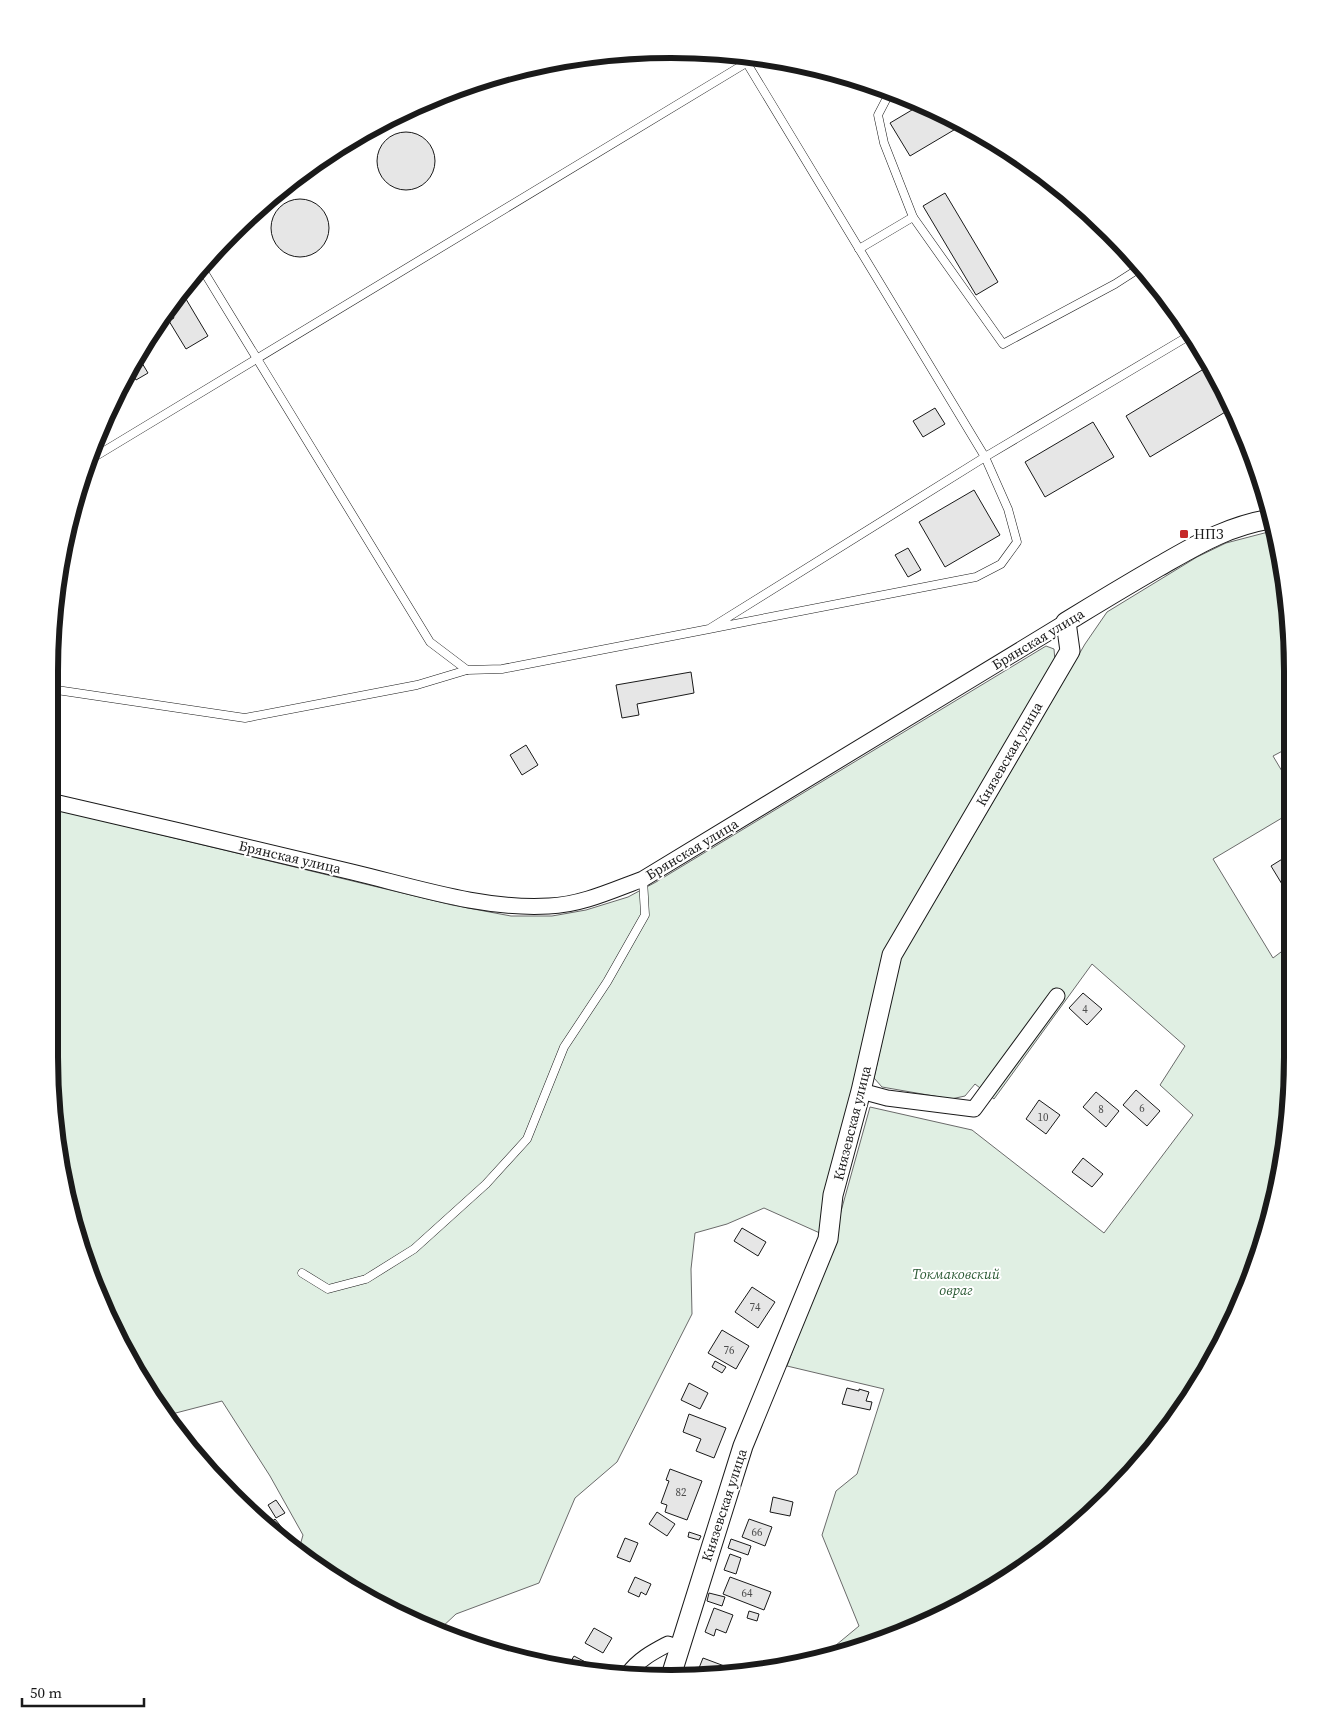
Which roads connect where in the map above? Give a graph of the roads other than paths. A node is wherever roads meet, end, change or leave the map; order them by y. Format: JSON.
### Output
{"nodes":[{"id":1,"x":747,"y":63,"type":"joint"},
{"id":2,"x":887,"y":97,"type":"edge"},
{"id":3,"x":913,"y":217,"type":"junction"},
{"id":4,"x":860,"y":249,"type":"junction"},
{"id":5,"x":1136,"y":271,"type":"edge"},
{"id":6,"x":204,"y":273,"type":"edge"},
{"id":7,"x":1186,"y":338,"type":"edge"},
{"id":8,"x":256,"y":358,"type":"junction"},
{"id":9,"x":97,"y":455,"type":"edge"},
{"id":10,"x":985,"y":457,"type":"junction"},
{"id":11,"x":1266,"y":520,"type":"edge"},
{"id":12,"x":1066,"y":622,"type":"junction"},
{"id":13,"x":709,"y":629,"type":"junction"},
{"id":14,"x":466,"y":670,"type":"junction"},
{"id":15,"x":58,"y":690,"type":"edge"},
{"id":16,"x":58,"y":803,"type":"edge"},
{"id":17,"x":643,"y":879,"type":"junction"},
{"id":18,"x":1056,"y":996,"type":"dead end"},
{"id":19,"x":861,"y":1091,"type":"junction"},
{"id":20,"x":302,"y":1273,"type":"dead end"},
{"id":21,"x":680,"y":1648,"type":"junction"},
{"id":22,"x":632,"y":1669,"type":"edge"},
{"id":23,"x":673,"y":1670,"type":"edge"}],
"edges":[{"from":1,"to":4,"type":"lane"},
{"from":1,"to":8,"type":"lane"},
{"from":2,"to":3,"type":"lane"},
{"from":3,"to":4,"type":"lane"},
{"from":3,"to":5,"type":"lane"},
{"from":4,"to":10,"type":"lane"},
{"from":6,"to":8,"type":"lane"},
{"from":7,"to":10,"type":"lane"},
{"from":8,"to":9,"type":"lane"},
{"from":8,"to":14,"type":"lane"},
{"from":10,"to":13,"type":"lane"},
{"from":10,"to":13,"type":"lane"},
{"from":11,"to":12,"type":"street","name":"Брянская улица"},
{"from":12,"to":17,"type":"street","name":"Брянская улица"},
{"from":12,"to":19,"type":"street","name":"Князевская улица"},
{"from":13,"to":14,"type":"lane"},
{"from":14,"to":15,"type":"lane"},
{"from":16,"to":17,"type":"street","name":"Брянская улица"},
{"from":17,"to":20,"type":"lane"},
{"from":18,"to":19,"type":"street"},
{"from":19,"to":21,"type":"street","name":"Князевская улица"},
{"from":21,"to":22,"type":"street"},
{"from":21,"to":23,"type":"street","name":"Князевская улица"}]}
